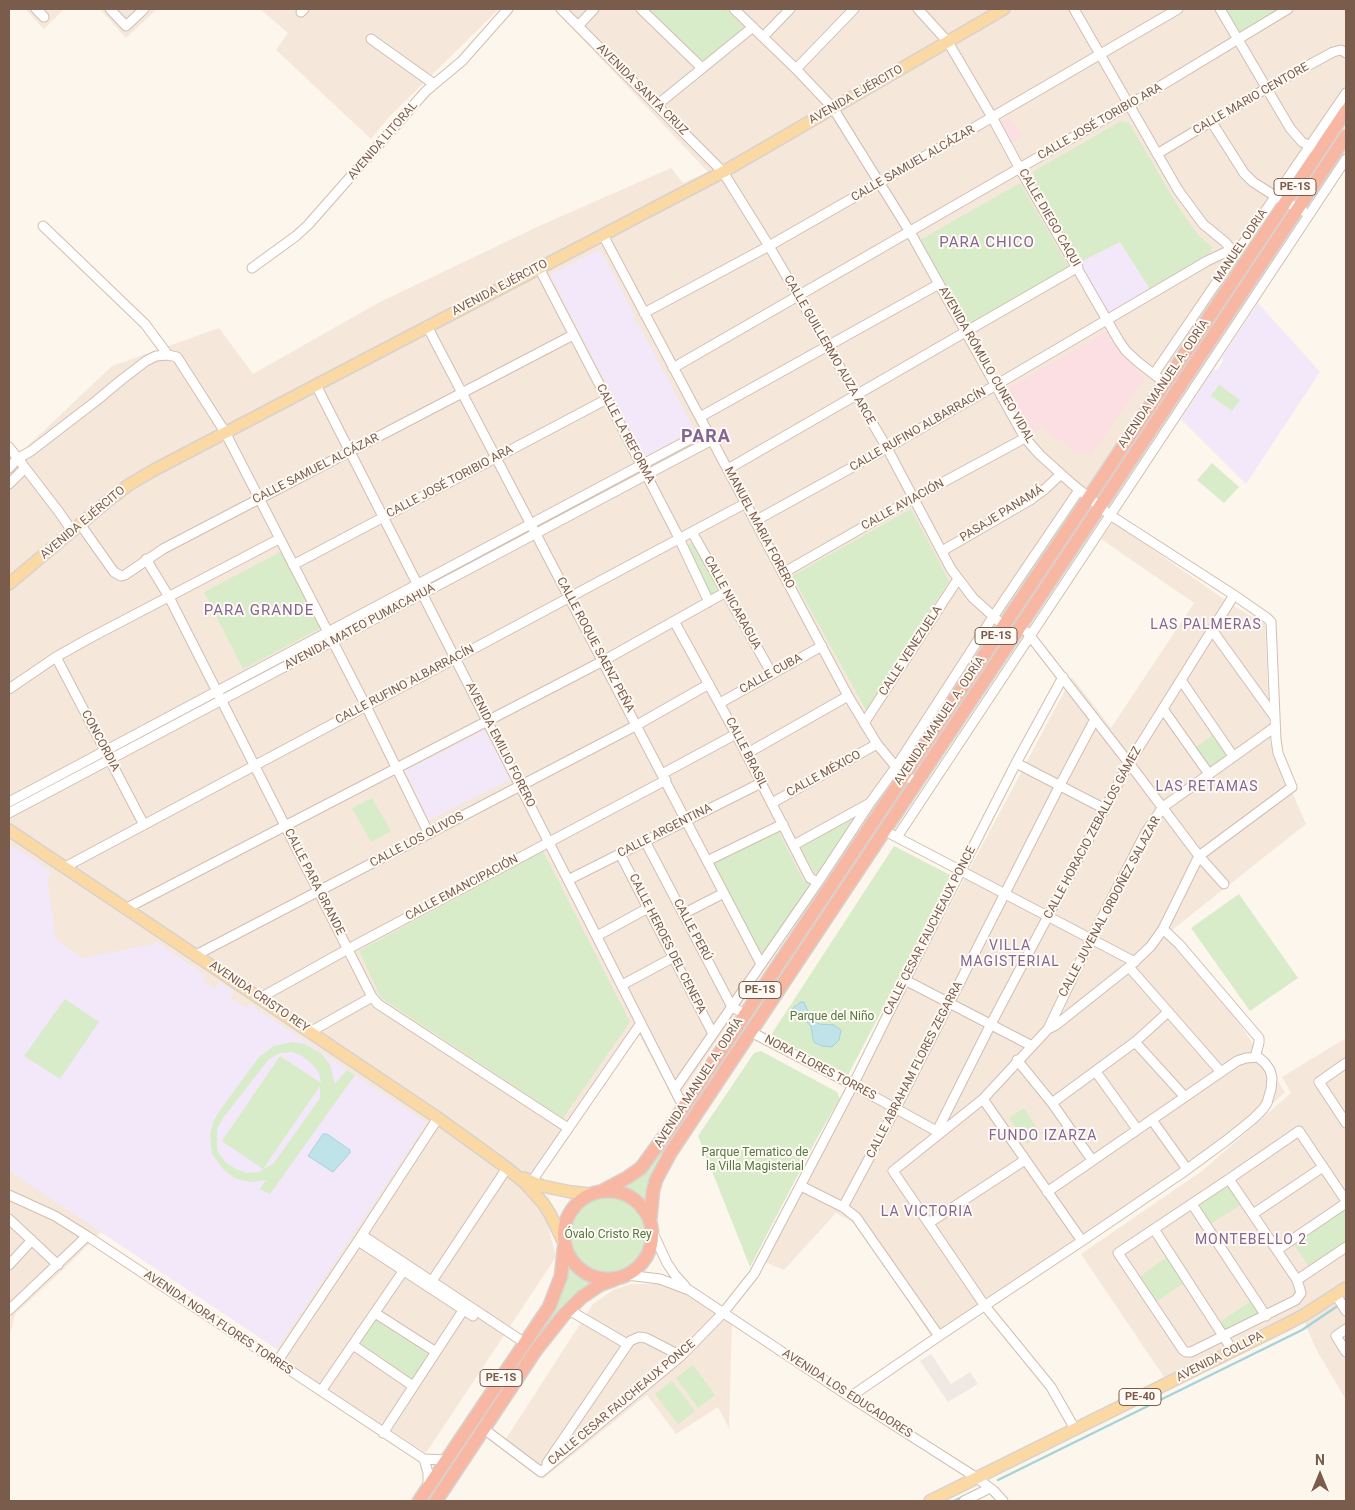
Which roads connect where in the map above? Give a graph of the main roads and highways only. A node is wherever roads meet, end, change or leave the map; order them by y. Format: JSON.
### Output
{"nodes":[{"id":1,"x":1004,"y":9,"type":"edge"},
{"id":2,"x":1346,"y":111,"type":"edge"},
{"id":3,"x":1346,"y":136,"type":"edge"},
{"id":4,"x":9,"y":584,"type":"edge"},
{"id":5,"x":998,"y":625,"type":"junction"},
{"id":6,"x":1010,"y":642,"type":"junction"},
{"id":7,"x":9,"y":830,"type":"edge"},
{"id":8,"x":745,"y":1014,"type":"junction"},
{"id":9,"x":754,"y":1027,"type":"junction"},
{"id":10,"x":507,"y":1168,"type":"junction"},
{"id":11,"x":602,"y":1191,"type":"junction"},
{"id":12,"x":590,"y":1194,"type":"junction"},
{"id":13,"x":651,"y":1227,"type":"junction"},
{"id":14,"x":564,"y":1245,"type":"junction"},
{"id":15,"x":621,"y":1277,"type":"junction"},
{"id":16,"x":1346,"y":1288,"type":"edge"},
{"id":17,"x":419,"y":1501,"type":"edge"},
{"id":18,"x":436,"y":1501,"type":"edge"},
{"id":19,"x":930,"y":1501,"type":"edge"}],
"edges":[{"from":1,"to":4,"type":"main road","name":"AVENIDA EJÉRCITO"},
{"from":2,"to":5,"type":"highway","name":"AVENIDA MANUEL A. ODRÍA","number":"PE-1S"},
{"from":3,"to":6,"type":"highway","name":"AVENIDA MANUEL A. ODRÍA","number":"PE-1S"},
{"from":5,"to":6,"type":"highway"},
{"from":5,"to":8,"type":"highway","name":"AVENIDA MANUEL A. ODRÍA","number":"PE-1S"},
{"from":6,"to":9,"type":"highway","name":"AVENIDA MANUEL A. ODRÍA","number":"PE-1S"},
{"from":7,"to":10,"type":"main road","name":"AVENIDA CRISTO REY"},
{"from":8,"to":9,"type":"highway"},
{"from":8,"to":11,"type":"highway","name":"AVENIDA MANUEL A. ODRÍA","number":"PE-1S"},
{"from":9,"to":13,"type":"highway","name":"AVENIDA MANUEL A. ODRÍA","number":"PE-1S"},
{"from":10,"to":12,"type":"main road","name":"AVENIDA CRISTO REY"},
{"from":10,"to":14,"type":"main road","name":"AVENIDA CRISTO REY"},
{"from":11,"to":12,"type":"highway","number":"PE-1S"},
{"from":11,"to":13,"type":"highway","number":"PE-1S"},
{"from":12,"to":14,"type":"highway","number":"PE-1S"},
{"from":13,"to":15,"type":"highway","number":"PE-1S"},
{"from":14,"to":15,"type":"highway"},
{"from":14,"to":17,"type":"highway","number":"PE-1S"},
{"from":15,"to":18,"type":"highway","number":"PE-1S"},
{"from":16,"to":19,"type":"main road","name":"AVENIDA COLLPA","number":"PE-40"}]}
